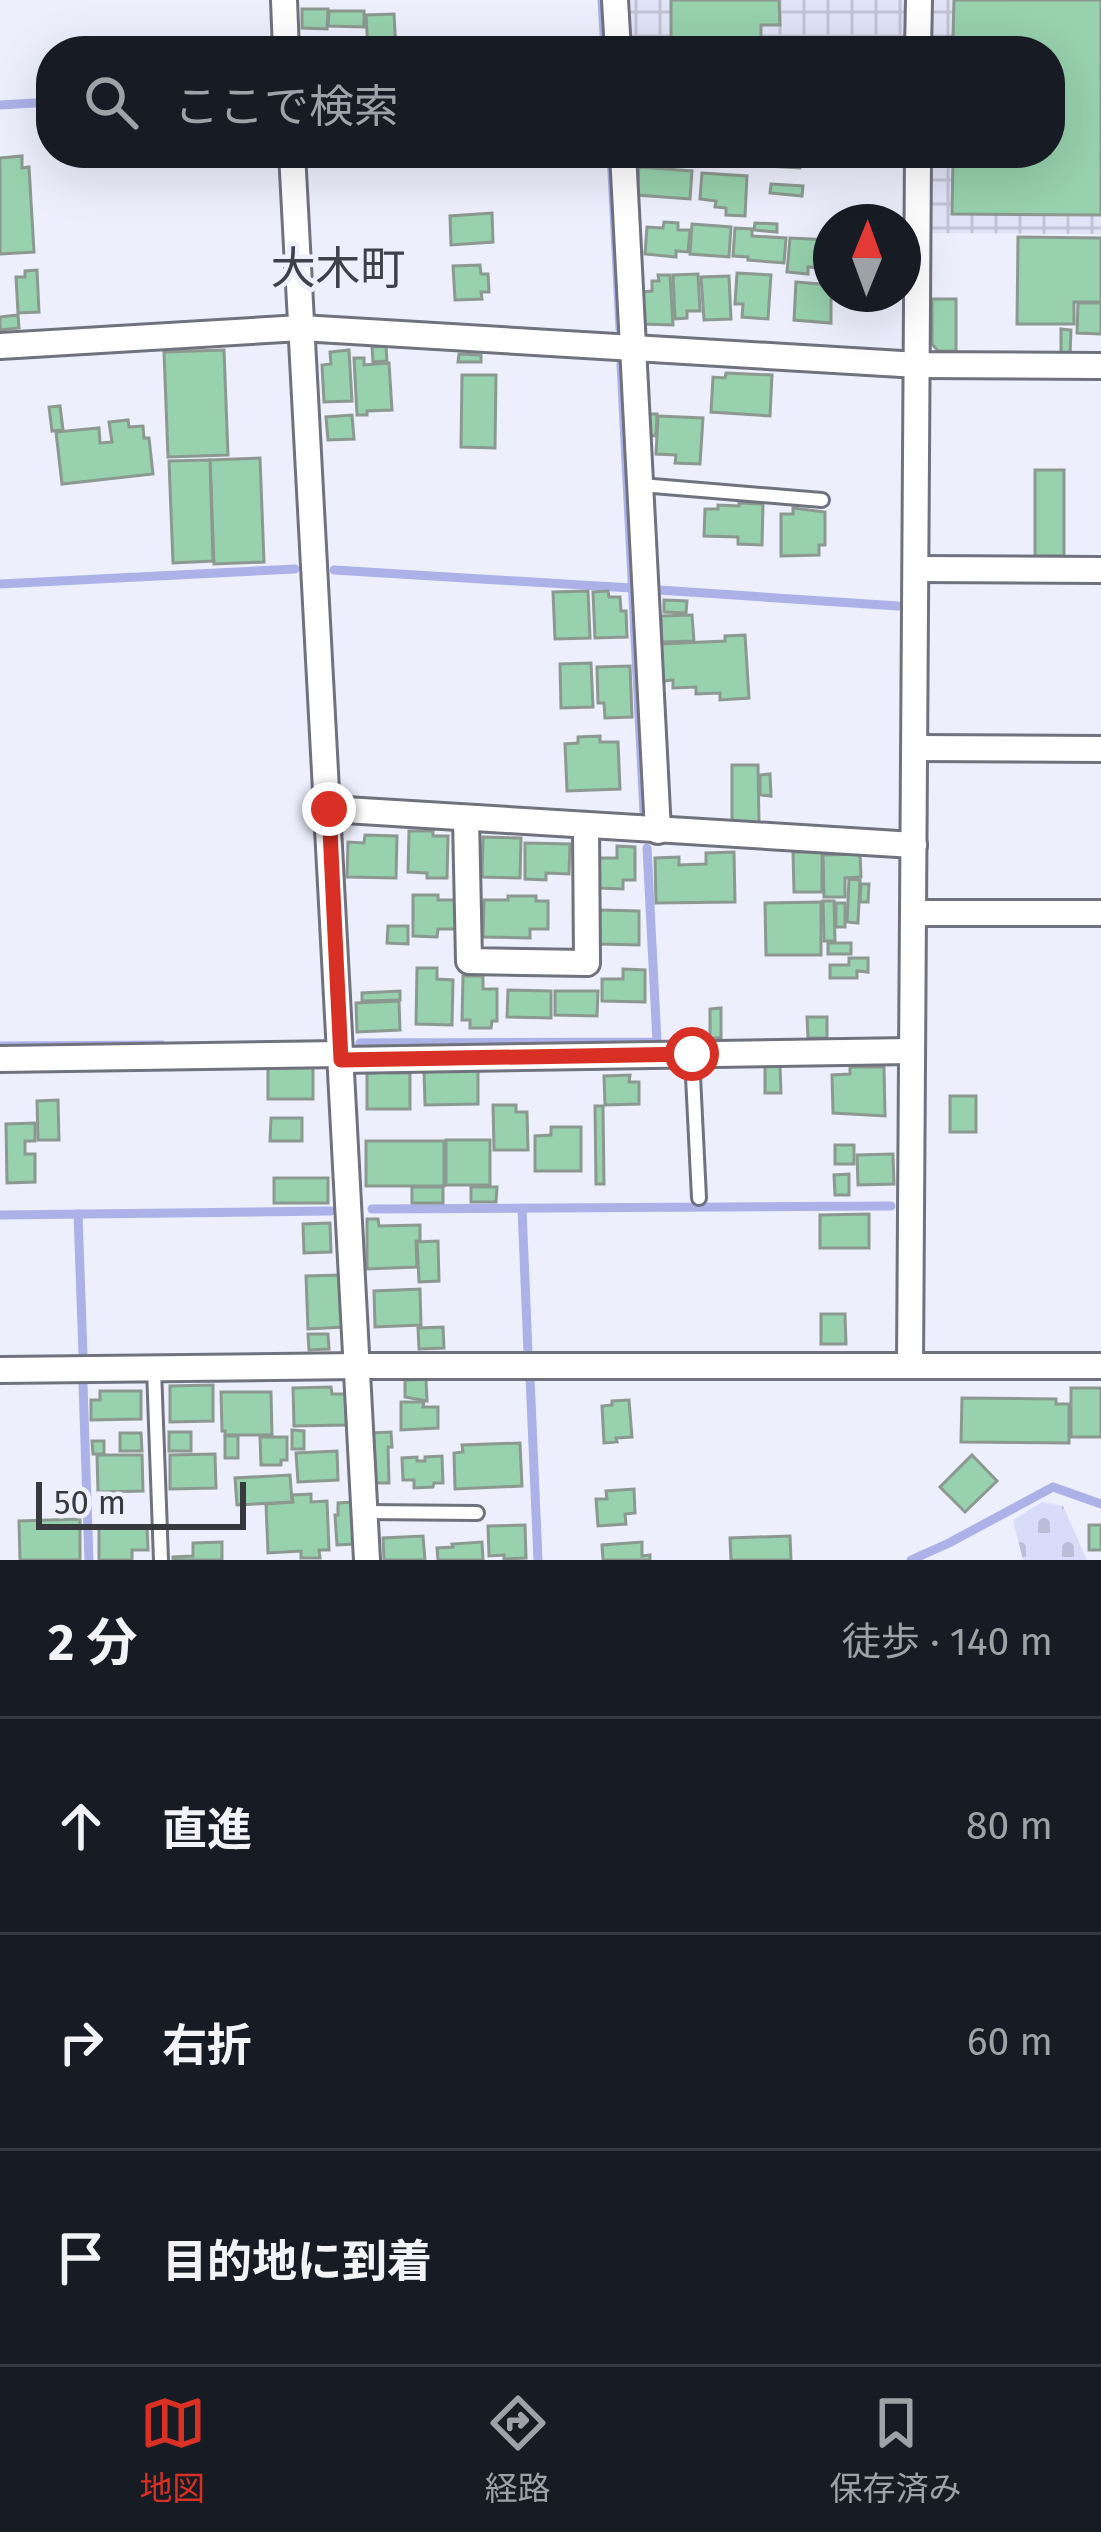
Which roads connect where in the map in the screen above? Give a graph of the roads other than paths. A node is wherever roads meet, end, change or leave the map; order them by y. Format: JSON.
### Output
{"nodes":[{"id":1,"x":284,"y":0,"type":"edge"},
{"id":2,"x":615,"y":0,"type":"edge"},
{"id":3,"x":919,"y":0,"type":"edge"},
{"id":4,"x":285,"y":36,"type":"edge"},
{"id":5,"x":617,"y":36,"type":"edge"},
{"id":6,"x":919,"y":36,"type":"edge"},
{"id":7,"x":293,"y":168,"type":"edge"},
{"id":8,"x":624,"y":168,"type":"edge"},
{"id":9,"x":918,"y":168,"type":"edge"},
{"id":10,"x":302,"y":328,"type":"junction"},
{"id":11,"x":0,"y":346,"type":"edge"},
{"id":12,"x":634,"y":350,"type":"junction"},
{"id":13,"x":918,"y":365,"type":"junction"},
{"id":14,"x":1101,"y":366,"type":"edge"},
{"id":15,"x":640,"y":485,"type":"junction"},
{"id":16,"x":822,"y":500,"type":"dead end"},
{"id":17,"x":916,"y":568,"type":"junction"},
{"id":18,"x":1101,"y":570,"type":"edge"},
{"id":19,"x":915,"y":748,"type":"junction"},
{"id":20,"x":1101,"y":749,"type":"edge"},
{"id":21,"x":329,"y":809,"type":"junction"},
{"id":22,"x":466,"y":818,"type":"junction"},
{"id":23,"x":586,"y":826,"type":"junction"},
{"id":24,"x":658,"y":831,"type":"junction"},
{"id":25,"x":914,"y":845,"type":"junction"},
{"id":26,"x":913,"y":913,"type":"junction"},
{"id":27,"x":1101,"y":913,"type":"edge"},
{"id":28,"x":911,"y":1051,"type":"junction"},
{"id":29,"x":692,"y":1054,"type":"junction"},
{"id":30,"x":341,"y":1057,"type":"junction"},
{"id":31,"x":0,"y":1059,"type":"edge"},
{"id":32,"x":699,"y":1198,"type":"dead end"},
{"id":33,"x":358,"y":1366,"type":"junction"},
{"id":34,"x":910,"y":1366,"type":"junction"},
{"id":35,"x":1101,"y":1366,"type":"edge"},
{"id":36,"x":154,"y":1368,"type":"junction"},
{"id":37,"x":0,"y":1370,"type":"edge"},
{"id":38,"x":365,"y":1512,"type":"junction"},
{"id":39,"x":477,"y":1513,"type":"dead end"},
{"id":40,"x":161,"y":1560,"type":"edge"},
{"id":41,"x":368,"y":1560,"type":"edge"}],
"edges":[{"from":1,"to":4,"type":"street"},
{"from":2,"to":5,"type":"street"},
{"from":3,"to":6,"type":"street"},
{"from":7,"to":10,"type":"street"},
{"from":8,"to":12,"type":"street"},
{"from":9,"to":13,"type":"street"},
{"from":10,"to":11,"type":"street"},
{"from":10,"to":12,"type":"street"},
{"from":10,"to":21,"type":"street"},
{"from":12,"to":13,"type":"street"},
{"from":12,"to":15,"type":"street"},
{"from":13,"to":14,"type":"street"},
{"from":13,"to":17,"type":"street"},
{"from":15,"to":16,"type":"lane"},
{"from":15,"to":24,"type":"street"},
{"from":17,"to":18,"type":"street"},
{"from":17,"to":19,"type":"street"},
{"from":19,"to":20,"type":"street"},
{"from":19,"to":25,"type":"street"},
{"from":21,"to":22,"type":"street"},
{"from":21,"to":30,"type":"street"},
{"from":22,"to":23,"type":"street"},
{"from":22,"to":23,"type":"street"},
{"from":23,"to":24,"type":"street"},
{"from":24,"to":25,"type":"street"},
{"from":25,"to":26,"type":"street"},
{"from":26,"to":27,"type":"street"},
{"from":26,"to":28,"type":"street"},
{"from":28,"to":29,"type":"street"},
{"from":28,"to":34,"type":"street"},
{"from":29,"to":30,"type":"street"},
{"from":29,"to":32,"type":"lane"},
{"from":30,"to":31,"type":"street"},
{"from":30,"to":33,"type":"street"},
{"from":33,"to":34,"type":"street"},
{"from":33,"to":36,"type":"street"},
{"from":33,"to":38,"type":"street"},
{"from":34,"to":35,"type":"street"},
{"from":36,"to":37,"type":"street"},
{"from":36,"to":40,"type":"lane"},
{"from":38,"to":39,"type":"lane"},
{"from":38,"to":41,"type":"street"}]}
